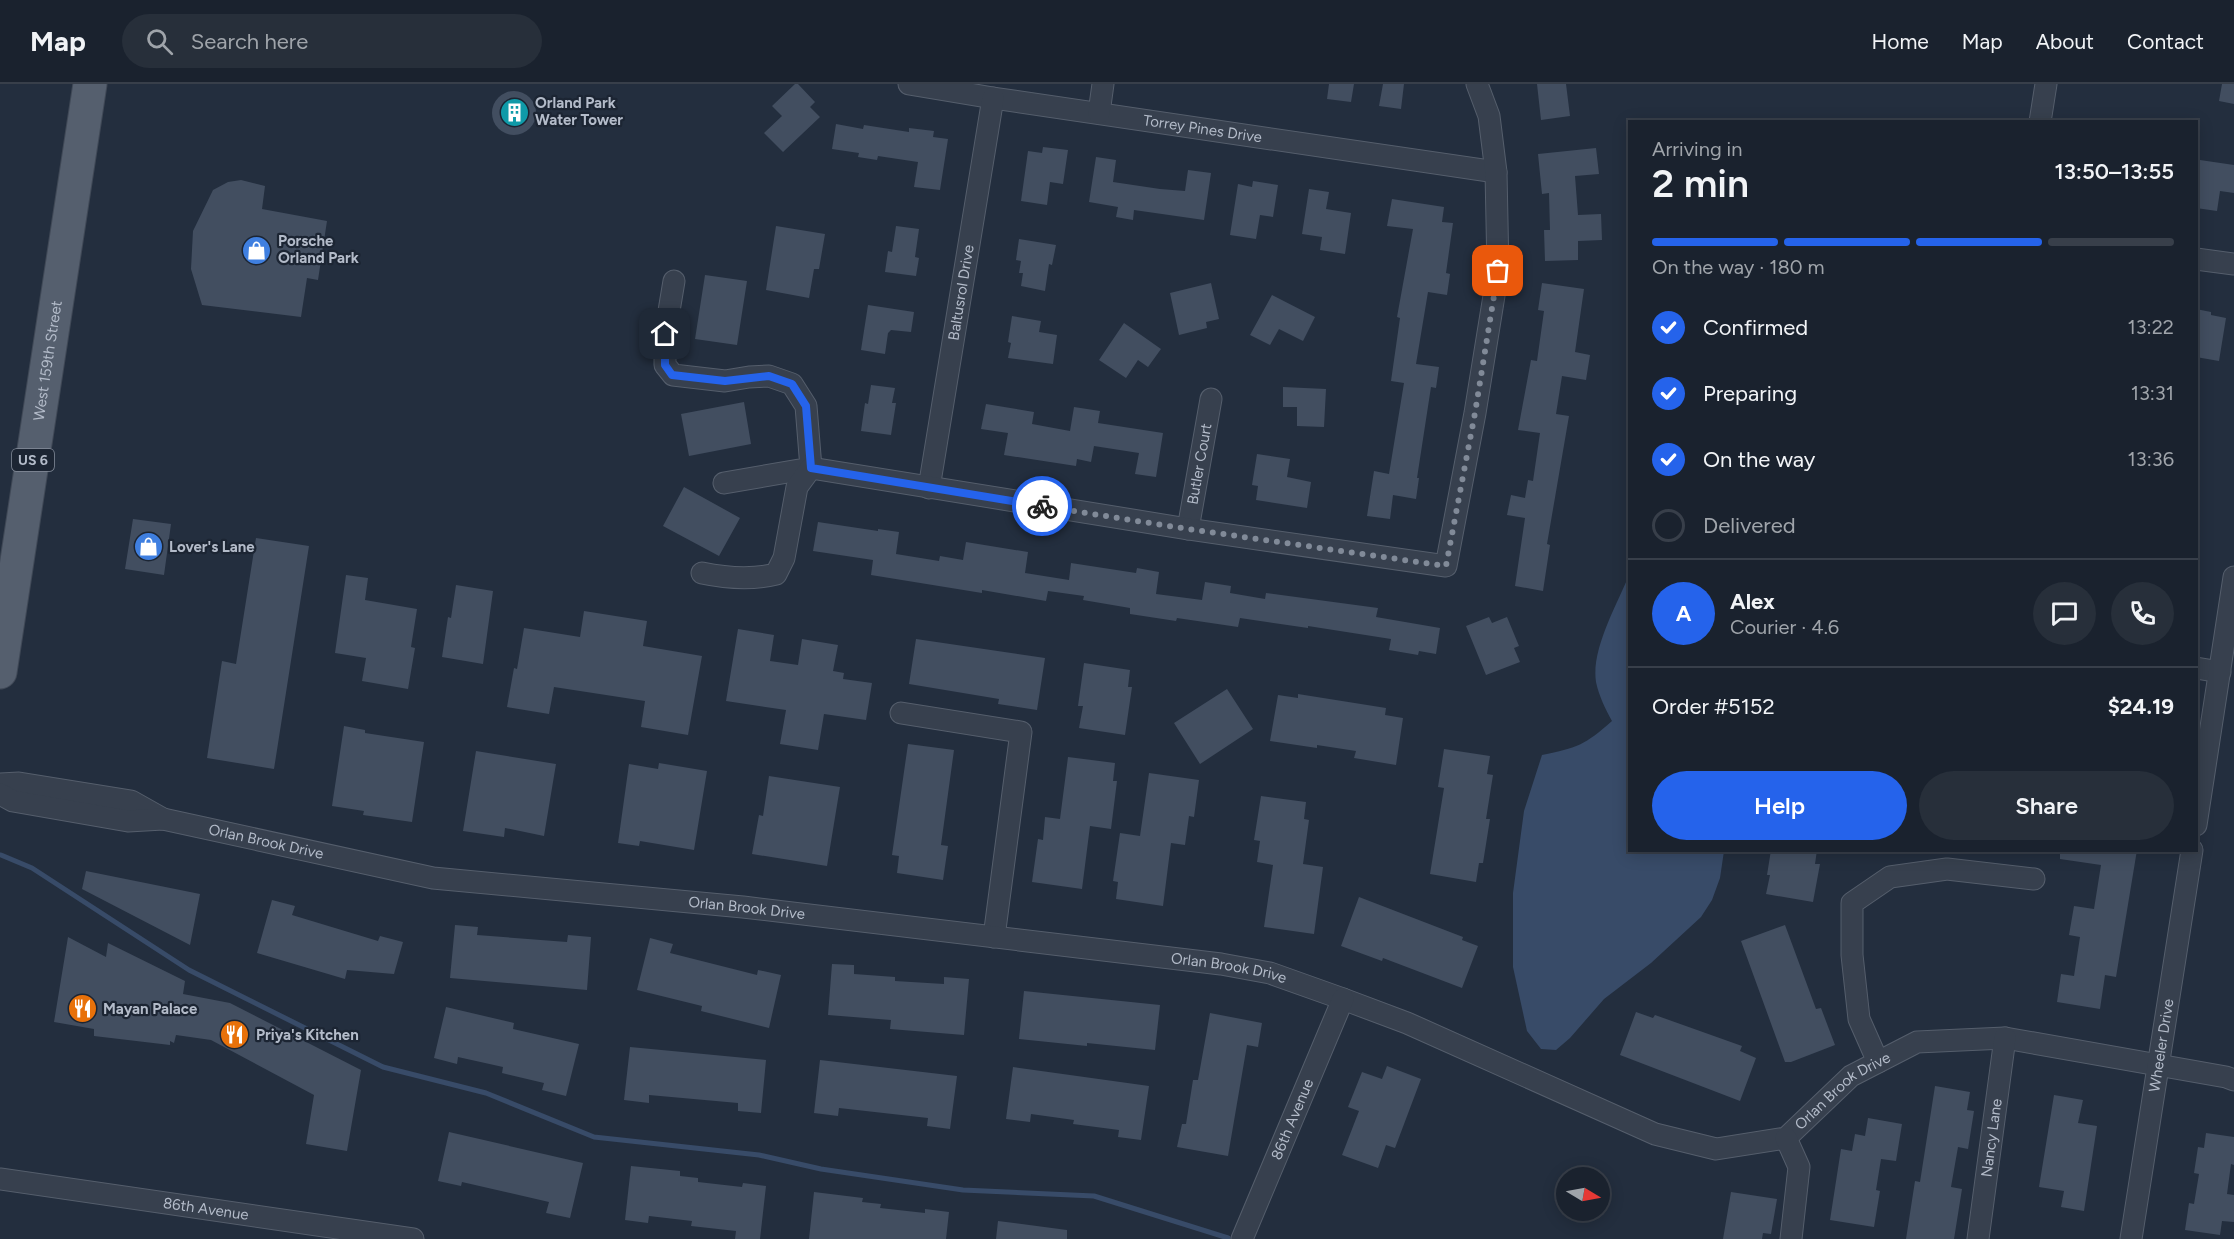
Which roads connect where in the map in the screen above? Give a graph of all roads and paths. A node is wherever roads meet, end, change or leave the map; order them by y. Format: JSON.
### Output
{"nodes":[{"id":1,"x":90,"y":84,"type":"edge"},
{"id":2,"x":909,"y":84,"type":"edge"},
{"id":3,"x":1103,"y":84,"type":"edge"},
{"id":4,"x":1477,"y":84,"type":"edge"},
{"id":5,"x":2046,"y":84,"type":"edge"},
{"id":6,"x":993,"y":98,"type":"junction"},
{"id":7,"x":1099,"y":113,"type":"junction"},
{"id":8,"x":2040,"y":120,"type":"edge"},
{"id":9,"x":1496,"y":172,"type":"junction"},
{"id":10,"x":2198,"y":259,"type":"edge"},
{"id":11,"x":2234,"y":264,"type":"edge"},
{"id":12,"x":674,"y":281,"type":"dead end"},
{"id":13,"x":1211,"y":399,"type":"dead end"},
{"id":14,"x":811,"y":468,"type":"junction"},
{"id":15,"x":724,"y":483,"type":"dead end"},
{"id":16,"x":929,"y":488,"type":"junction"},
{"id":17,"x":1188,"y":529,"type":"junction"},
{"id":18,"x":702,"y":573,"type":"dead end"},
{"id":19,"x":2234,"y":577,"type":"edge"},
{"id":20,"x":2198,"y":668,"type":"edge"},
{"id":21,"x":0,"y":672,"type":"edge"},
{"id":22,"x":2220,"y":672,"type":"junction"},
{"id":23,"x":901,"y":713,"type":"dead end"},
{"id":24,"x":0,"y":784,"type":"edge"},
{"id":25,"x":0,"y":794,"type":"edge"},
{"id":26,"x":2198,"y":812,"type":"edge"},
{"id":27,"x":164,"y":819,"type":"junction"},
{"id":28,"x":2192,"y":852,"type":"edge"},
{"id":29,"x":2034,"y":879,"type":"dead end"},
{"id":30,"x":994,"y":937,"type":"junction"},
{"id":31,"x":1343,"y":999,"type":"junction"},
{"id":32,"x":2005,"y":1038,"type":"junction"},
{"id":33,"x":1878,"y":1062,"type":"junction"},
{"id":34,"x":2158,"y":1066,"type":"junction"},
{"id":35,"x":2234,"y":1080,"type":"edge"},
{"id":36,"x":1786,"y":1138,"type":"junction"},
{"id":37,"x":0,"y":1179,"type":"edge"},
{"id":38,"x":413,"y":1239,"type":"edge"},
{"id":39,"x":1242,"y":1239,"type":"edge"},
{"id":40,"x":1791,"y":1239,"type":"edge"},
{"id":41,"x":1978,"y":1239,"type":"edge"},
{"id":42,"x":2131,"y":1239,"type":"edge"}],
"edges":[{"from":1,"to":21,"type":"main road","name":"West 159th Street","number":"US 6"},
{"from":2,"to":6,"type":"street","name":"Torrey Pines Drive"},
{"from":3,"to":7,"type":"street"},
{"from":4,"to":9,"type":"street"},
{"from":5,"to":8,"type":"street"},
{"from":6,"to":7,"type":"street","name":"Torrey Pines Drive"},
{"from":6,"to":16,"type":"street","name":"Baltusrol Drive"},
{"from":7,"to":9,"type":"street","name":"Torrey Pines Drive"},
{"from":9,"to":17,"type":"street"},
{"from":10,"to":11,"type":"street"},
{"from":12,"to":14,"type":"street"},
{"from":13,"to":17,"type":"street","name":"Butler Court"},
{"from":14,"to":15,"type":"street"},
{"from":14,"to":16,"type":"street"},
{"from":14,"to":18,"type":"street"},
{"from":16,"to":17,"type":"street"},
{"from":19,"to":22,"type":"street"},
{"from":20,"to":22,"type":"street"},
{"from":22,"to":26,"type":"street"},
{"from":23,"to":30,"type":"street"},
{"from":24,"to":27,"type":"street","name":"Orlan Brook Drive"},
{"from":25,"to":27,"type":"street","name":"Orlan Brook Drive"},
{"from":27,"to":30,"type":"street","name":"Orlan Brook Drive"},
{"from":28,"to":34,"type":"street","name":"Wheeler Drive"},
{"from":29,"to":33,"type":"street"},
{"from":30,"to":31,"type":"street","name":"Orlan Brook Drive"},
{"from":31,"to":36,"type":"street","name":"Orlan Brook Drive"},
{"from":31,"to":39,"type":"street","name":"86th Avenue"},
{"from":32,"to":33,"type":"street","name":"Orlan Brook Drive"},
{"from":32,"to":34,"type":"street","name":"Orlan Brook Drive"},
{"from":32,"to":41,"type":"street","name":"Nancy Lane"},
{"from":33,"to":36,"type":"street","name":"Orlan Brook Drive"},
{"from":34,"to":35,"type":"street","name":"Orlan Brook Drive"},
{"from":34,"to":42,"type":"street","name":"Wheeler Drive"},
{"from":36,"to":40,"type":"street"},
{"from":37,"to":38,"type":"street","name":"86th Avenue"}]}
